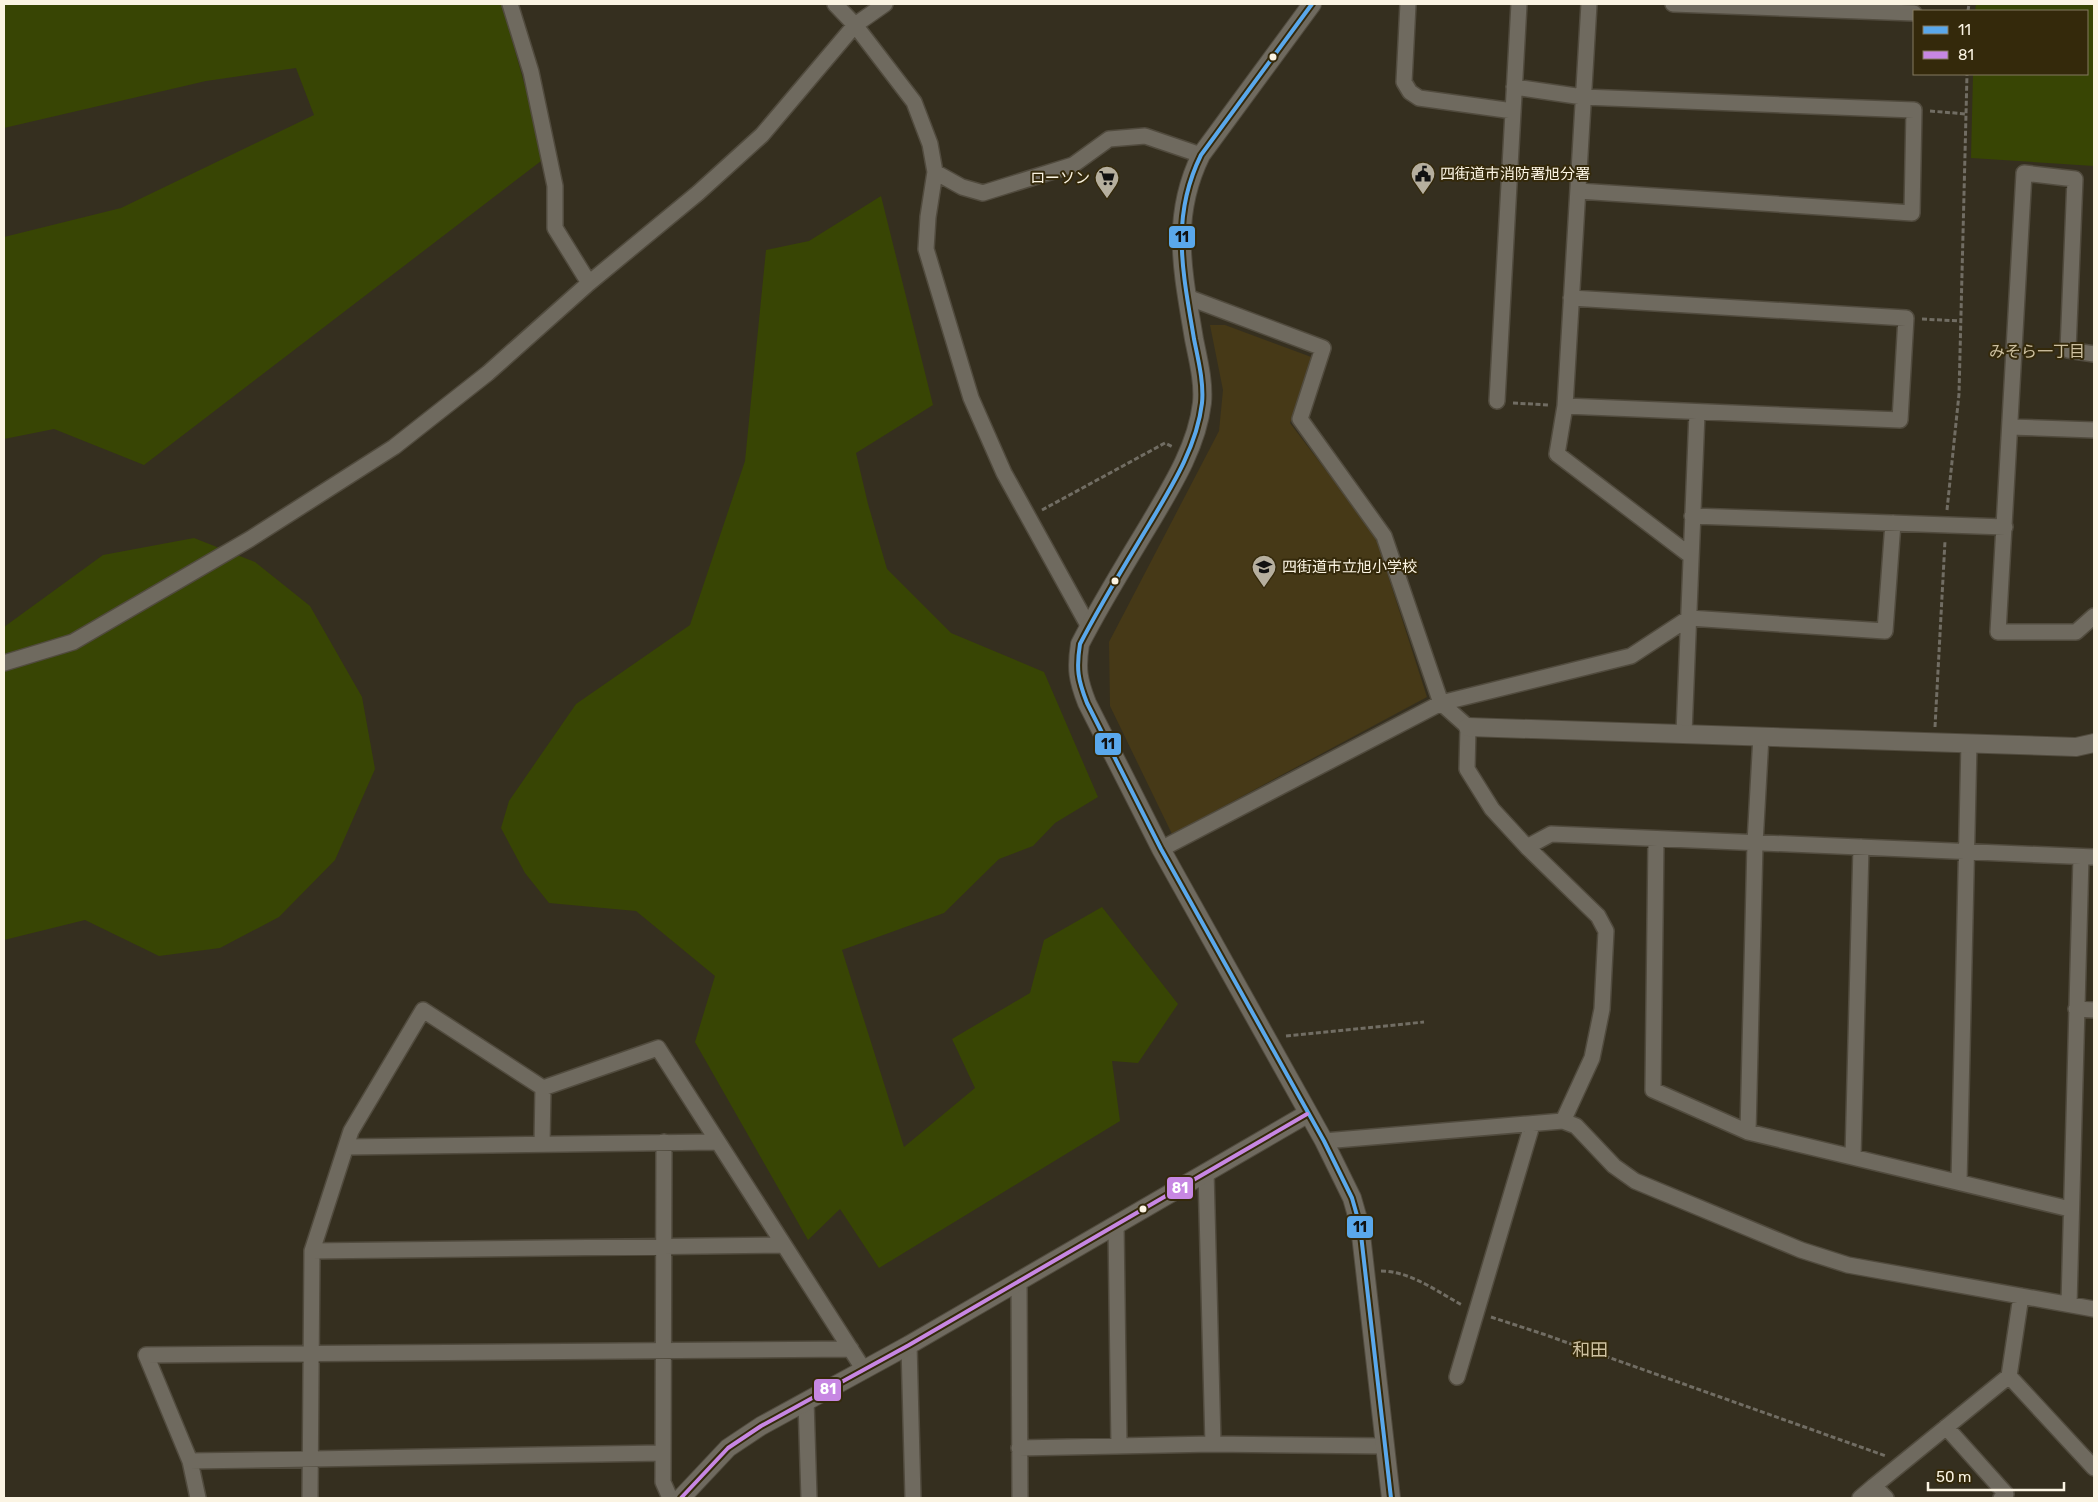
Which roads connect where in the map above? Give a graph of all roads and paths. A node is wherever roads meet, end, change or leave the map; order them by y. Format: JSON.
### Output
{"nodes":[{"id":1,"x":510,"y":4,"type":"edge"},
{"id":2,"x":834,"y":4,"type":"edge"},
{"id":3,"x":885,"y":4,"type":"edge"},
{"id":4,"x":1312,"y":4,"type":"edge"},
{"id":5,"x":1408,"y":4,"type":"edge"},
{"id":6,"x":1519,"y":4,"type":"edge"},
{"id":7,"x":1589,"y":4,"type":"edge"},
{"id":8,"x":1673,"y":4,"type":"edge"},
{"id":9,"x":1913,"y":13,"type":"edge"},
{"id":10,"x":855,"y":25,"type":"junction"},
{"id":11,"x":1967,"y":75,"type":"edge"},
{"id":12,"x":1514,"y":87,"type":"junction"},
{"id":13,"x":1584,"y":96,"type":"junction"},
{"id":14,"x":1914,"y":110,"type":"junction"},
{"id":15,"x":1513,"y":111,"type":"junction"},
{"id":16,"x":1966,"y":114,"type":"junction"},
{"id":17,"x":1201,"y":154,"type":"junction"},
{"id":18,"x":936,"y":172,"type":"junction"},
{"id":19,"x":1578,"y":191,"type":"junction"},
{"id":20,"x":589,"y":283,"type":"junction"},
{"id":21,"x":1187,"y":297,"type":"junction"},
{"id":22,"x":1572,"y":298,"type":"junction"},
{"id":23,"x":1906,"y":318,"type":"junction"},
{"id":24,"x":1961,"y":321,"type":"junction"},
{"id":25,"x":2094,"y":354,"type":"edge"},
{"id":26,"x":1497,"y":401,"type":"joint"},
{"id":27,"x":1565,"y":406,"type":"junction"},
{"id":28,"x":1697,"y":413,"type":"junction"},
{"id":29,"x":2010,"y":427,"type":"junction"},
{"id":30,"x":2094,"y":430,"type":"edge"},
{"id":31,"x":1186,"y":454,"type":"junction"},
{"id":32,"x":1692,"y":516,"type":"junction"},
{"id":33,"x":1029,"y":517,"type":"junction"},
{"id":34,"x":1893,"y":523,"type":"junction"},
{"id":35,"x":1946,"y":525,"type":"junction"},
{"id":36,"x":2005,"y":527,"type":"junction"},
{"id":37,"x":1691,"y":556,"type":"junction"},
{"id":38,"x":2094,"y":616,"type":"edge"},
{"id":39,"x":1688,"y":618,"type":"junction"},
{"id":40,"x":1089,"y":627,"type":"junction"},
{"id":41,"x":4,"y":662,"type":"edge"},
{"id":42,"x":1441,"y":703,"type":"junction"},
{"id":43,"x":1468,"y":727,"type":"junction"},
{"id":44,"x":1684,"y":733,"type":"junction"},
{"id":45,"x":1761,"y":736,"type":"junction"},
{"id":46,"x":1934,"y":742,"type":"junction"},
{"id":47,"x":1969,"y":743,"type":"junction"},
{"id":48,"x":2094,"y":744,"type":"edge"},
{"id":49,"x":1656,"y":839,"type":"junction"},
{"id":50,"x":1755,"y":843,"type":"junction"},
{"id":51,"x":1527,"y":847,"type":"junction"},
{"id":52,"x":1861,"y":847,"type":"junction"},
{"id":53,"x":1161,"y":849,"type":"junction"},
{"id":54,"x":1966,"y":851,"type":"junction"},
{"id":55,"x":2088,"y":857,"type":"edge"},
{"id":56,"x":2076,"y":1009,"type":"junction"},
{"id":57,"x":2094,"y":1010,"type":"edge"},
{"id":58,"x":1424,"y":1022,"type":"dead end"},
{"id":59,"x":1266,"y":1039,"type":"junction"},
{"id":60,"x":543,"y":1088,"type":"junction"},
{"id":61,"x":1307,"y":1114,"type":"junction"},
{"id":62,"x":1563,"y":1121,"type":"junction"},
{"id":63,"x":1532,"y":1125,"type":"junction"},
{"id":64,"x":1748,"y":1132,"type":"junction"},
{"id":65,"x":1324,"y":1141,"type":"junction"},
{"id":66,"x":664,"y":1142,"type":"junction"},
{"id":67,"x":718,"y":1142,"type":"junction"},
{"id":68,"x":542,"y":1144,"type":"junction"},
{"id":69,"x":346,"y":1147,"type":"junction"},
{"id":70,"x":1853,"y":1157,"type":"junction"},
{"id":71,"x":1206,"y":1172,"type":"junction"},
{"id":72,"x":1959,"y":1182,"type":"junction"},
{"id":73,"x":2070,"y":1209,"type":"junction"},
{"id":74,"x":1116,"y":1224,"type":"junction"},
{"id":75,"x":784,"y":1245,"type":"junction"},
{"id":76,"x":664,"y":1247,"type":"junction"},
{"id":77,"x":312,"y":1252,"type":"junction"},
{"id":78,"x":1365,"y":1271,"type":"junction"},
{"id":79,"x":1019,"y":1280,"type":"junction"},
{"id":80,"x":2021,"y":1296,"type":"junction"},
{"id":81,"x":2068,"y":1304,"type":"junction"},
{"id":82,"x":2094,"y":1310,"type":"edge"},
{"id":83,"x":1476,"y":1313,"type":"junction"},
{"id":84,"x":909,"y":1345,"type":"junction"},
{"id":85,"x":851,"y":1349,"type":"junction"},
{"id":86,"x":664,"y":1351,"type":"junction"},
{"id":87,"x":310,"y":1354,"type":"junction"},
{"id":88,"x":864,"y":1370,"type":"junction"},
{"id":89,"x":2009,"y":1376,"type":"junction"},
{"id":90,"x":1457,"y":1377,"type":"dead end"},
{"id":91,"x":806,"y":1401,"type":"junction"},
{"id":92,"x":1946,"y":1427,"type":"junction"},
{"id":93,"x":1213,"y":1444,"type":"junction"},
{"id":94,"x":1119,"y":1446,"type":"junction"},
{"id":95,"x":1384,"y":1446,"type":"junction"},
{"id":96,"x":1019,"y":1448,"type":"junction"},
{"id":97,"x":663,"y":1453,"type":"junction"},
{"id":98,"x":310,"y":1460,"type":"junction"},
{"id":99,"x":190,"y":1462,"type":"junction"},
{"id":100,"x":1903,"y":1462,"type":"junction"},
{"id":101,"x":2094,"y":1468,"type":"edge"},
{"id":102,"x":1874,"y":1486,"type":"junction"},
{"id":103,"x":2006,"y":1497,"type":"edge"},
{"id":104,"x":198,"y":1498,"type":"edge"},
{"id":105,"x":310,"y":1498,"type":"edge"},
{"id":106,"x":670,"y":1498,"type":"edge"},
{"id":107,"x":681,"y":1498,"type":"edge"},
{"id":108,"x":809,"y":1498,"type":"edge"},
{"id":109,"x":913,"y":1498,"type":"edge"},
{"id":110,"x":1020,"y":1498,"type":"edge"},
{"id":111,"x":1391,"y":1498,"type":"edge"},
{"id":112,"x":1860,"y":1498,"type":"edge"},
{"id":113,"x":1886,"y":1498,"type":"edge"}],
"edges":[{"from":1,"to":20,"type":"street"},
{"from":2,"to":10,"type":"street"},
{"from":3,"to":10,"type":"street"},
{"from":4,"to":17,"type":"street"},
{"from":5,"to":15,"type":"street"},
{"from":6,"to":12,"type":"street"},
{"from":7,"to":13,"type":"street"},
{"from":8,"to":9,"type":"street"},
{"from":10,"to":18,"type":"street"},
{"from":10,"to":20,"type":"street"},
{"from":11,"to":16,"type":"path"},
{"from":12,"to":13,"type":"street"},
{"from":12,"to":15,"type":"street"},
{"from":13,"to":14,"type":"street"},
{"from":13,"to":19,"type":"street"},
{"from":14,"to":16,"type":"path"},
{"from":14,"to":19,"type":"street"},
{"from":15,"to":26,"type":"street"},
{"from":16,"to":24,"type":"path"},
{"from":17,"to":18,"type":"street"},
{"from":17,"to":21,"type":"street"},
{"from":18,"to":33,"type":"street"},
{"from":19,"to":22,"type":"street"},
{"from":20,"to":41,"type":"street"},
{"from":21,"to":31,"type":"street"},
{"from":21,"to":42,"type":"street"},
{"from":22,"to":23,"type":"street"},
{"from":22,"to":27,"type":"street"},
{"from":23,"to":24,"type":"path"},
{"from":23,"to":28,"type":"street"},
{"from":24,"to":35,"type":"path"},
{"from":25,"to":29,"type":"street"},
{"from":26,"to":27,"type":"path"},
{"from":27,"to":28,"type":"street"},
{"from":27,"to":37,"type":"street"},
{"from":28,"to":32,"type":"street"},
{"from":29,"to":30,"type":"street"},
{"from":29,"to":36,"type":"street"},
{"from":31,"to":33,"type":"path"},
{"from":31,"to":40,"type":"street"},
{"from":32,"to":34,"type":"street"},
{"from":32,"to":37,"type":"street"},
{"from":33,"to":40,"type":"street"},
{"from":34,"to":35,"type":"street"},
{"from":34,"to":39,"type":"street"},
{"from":35,"to":36,"type":"street"},
{"from":35,"to":46,"type":"path"},
{"from":36,"to":38,"type":"street"},
{"from":37,"to":39,"type":"street"},
{"from":39,"to":42,"type":"street"},
{"from":39,"to":44,"type":"street"},
{"from":40,"to":53,"type":"street"},
{"from":42,"to":43,"type":"street"},
{"from":42,"to":53,"type":"street"},
{"from":43,"to":44,"type":"street"},
{"from":43,"to":51,"type":"street"},
{"from":44,"to":45,"type":"street"},
{"from":45,"to":46,"type":"street"},
{"from":45,"to":50,"type":"street"},
{"from":46,"to":47,"type":"street"},
{"from":47,"to":48,"type":"street"},
{"from":47,"to":54,"type":"street"},
{"from":49,"to":50,"type":"street"},
{"from":49,"to":51,"type":"street"},
{"from":49,"to":64,"type":"street"},
{"from":50,"to":52,"type":"street"},
{"from":50,"to":64,"type":"street"},
{"from":51,"to":62,"type":"street"},
{"from":52,"to":54,"type":"street"},
{"from":52,"to":70,"type":"street"},
{"from":53,"to":59,"type":"street"},
{"from":54,"to":55,"type":"street"},
{"from":54,"to":72,"type":"street"},
{"from":55,"to":56,"type":"street"},
{"from":56,"to":57,"type":"street"},
{"from":56,"to":73,"type":"street"},
{"from":58,"to":59,"type":"path"},
{"from":59,"to":61,"type":"street"},
{"from":60,"to":67,"type":"street"},
{"from":60,"to":68,"type":"street"},
{"from":60,"to":69,"type":"street"},
{"from":61,"to":65,"type":"street"},
{"from":61,"to":71,"type":"street"},
{"from":62,"to":63,"type":"street"},
{"from":62,"to":80,"type":"street"},
{"from":63,"to":65,"type":"street"},
{"from":63,"to":83,"type":"street"},
{"from":64,"to":70,"type":"street"},
{"from":65,"to":78,"type":"street"},
{"from":66,"to":67,"type":"street"},
{"from":66,"to":68,"type":"street"},
{"from":66,"to":76,"type":"street"},
{"from":67,"to":75,"type":"street"},
{"from":68,"to":69,"type":"street"},
{"from":69,"to":77,"type":"street"},
{"from":70,"to":72,"type":"street"},
{"from":71,"to":74,"type":"street"},
{"from":71,"to":93,"type":"street"},
{"from":72,"to":73,"type":"street"},
{"from":73,"to":81,"type":"street"},
{"from":74,"to":79,"type":"street"},
{"from":74,"to":94,"type":"street"},
{"from":75,"to":76,"type":"street"},
{"from":75,"to":85,"type":"street"},
{"from":76,"to":77,"type":"street"},
{"from":76,"to":86,"type":"street"},
{"from":77,"to":87,"type":"street"},
{"from":78,"to":83,"type":"path"},
{"from":78,"to":95,"type":"street"},
{"from":79,"to":84,"type":"street"},
{"from":79,"to":96,"type":"street"},
{"from":80,"to":81,"type":"street"},
{"from":80,"to":89,"type":"street"},
{"from":81,"to":82,"type":"street"},
{"from":83,"to":90,"type":"street"},
{"from":83,"to":100,"type":"path"},
{"from":84,"to":88,"type":"street"},
{"from":84,"to":109,"type":"street"},
{"from":85,"to":86,"type":"street"},
{"from":85,"to":88,"type":"street"},
{"from":86,"to":87,"type":"street"},
{"from":86,"to":97,"type":"street"},
{"from":87,"to":98,"type":"street"},
{"from":87,"to":99,"type":"street"},
{"from":88,"to":91,"type":"street"},
{"from":89,"to":92,"type":"street"},
{"from":89,"to":101,"type":"street"},
{"from":91,"to":107,"type":"street"},
{"from":91,"to":108,"type":"street"},
{"from":92,"to":100,"type":"street"},
{"from":92,"to":103,"type":"street"},
{"from":93,"to":94,"type":"street"},
{"from":93,"to":95,"type":"street"},
{"from":94,"to":96,"type":"street"},
{"from":95,"to":111,"type":"street"},
{"from":96,"to":110,"type":"street"},
{"from":97,"to":98,"type":"street"},
{"from":97,"to":106,"type":"street"},
{"from":98,"to":99,"type":"street"},
{"from":98,"to":105,"type":"street"},
{"from":99,"to":104,"type":"street"},
{"from":100,"to":102,"type":"street"},
{"from":102,"to":112,"type":"street"},
{"from":102,"to":113,"type":"street"}]}
